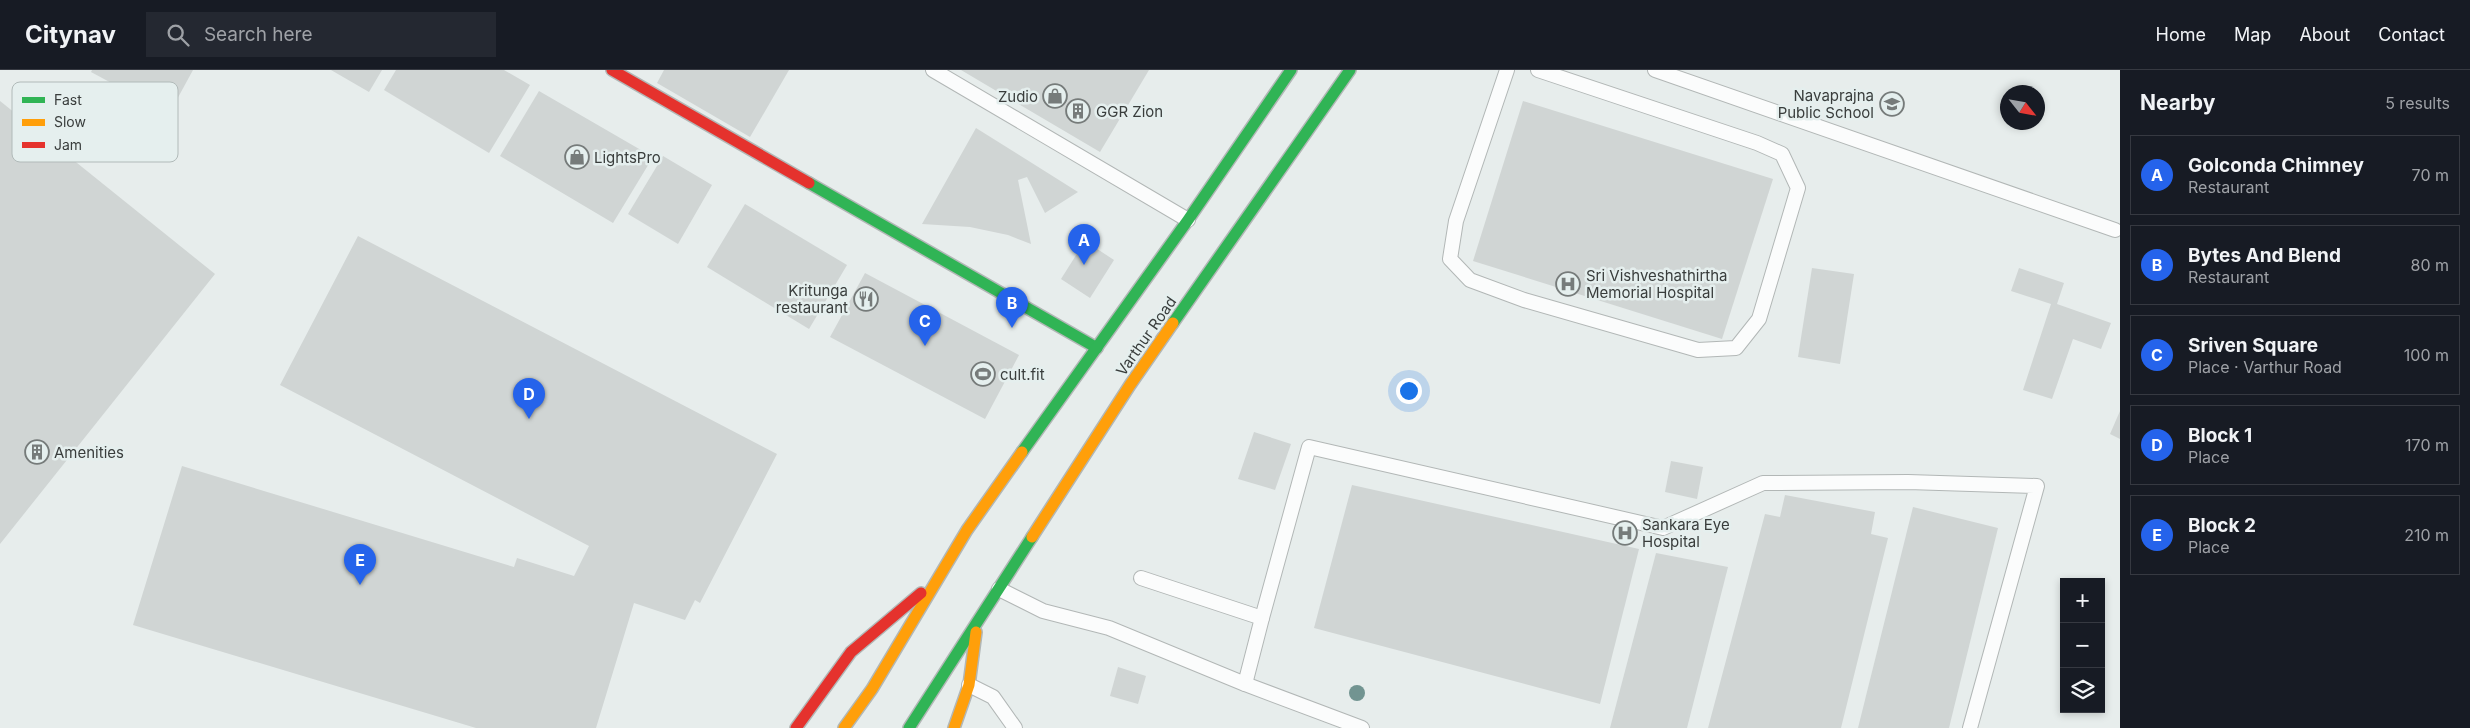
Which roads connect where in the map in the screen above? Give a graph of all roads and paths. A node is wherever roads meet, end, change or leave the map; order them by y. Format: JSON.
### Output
{"nodes":[{"id":1,"x":612,"y":70,"type":"edge"},
{"id":2,"x":933,"y":70,"type":"edge"},
{"id":3,"x":1291,"y":70,"type":"edge"},
{"id":4,"x":1350,"y":70,"type":"edge"},
{"id":5,"x":1507,"y":70,"type":"edge"},
{"id":6,"x":1538,"y":70,"type":"edge"},
{"id":7,"x":1655,"y":70,"type":"edge"},
{"id":8,"x":1188,"y":220,"type":"junction"},
{"id":9,"x":2115,"y":230,"type":"dead end"},
{"id":10,"x":1097,"y":348,"type":"junction"},
{"id":11,"x":1141,"y":578,"type":"dead end"},
{"id":12,"x":938,"y":579,"type":"junction"},
{"id":13,"x":999,"y":589,"type":"junction"},
{"id":14,"x":1262,"y":618,"type":"junction"},
{"id":15,"x":977,"y":625,"type":"junction"},
{"id":16,"x":1246,"y":684,"type":"junction"},
{"id":17,"x":969,"y":685,"type":"junction"},
{"id":18,"x":796,"y":728,"type":"edge"},
{"id":19,"x":844,"y":728,"type":"edge"},
{"id":20,"x":909,"y":728,"type":"edge"},
{"id":21,"x":954,"y":728,"type":"edge"},
{"id":22,"x":1015,"y":728,"type":"edge"},
{"id":23,"x":1362,"y":728,"type":"edge"},
{"id":24,"x":1970,"y":728,"type":"edge"}],
"edges":[{"from":1,"to":10,"type":"main road"},
{"from":2,"to":8,"type":"lane"},
{"from":3,"to":8,"type":"main road"},
{"from":4,"to":13,"type":"main road","name":"Varthur Road"},
{"from":5,"to":6,"type":"lane"},
{"from":7,"to":9,"type":"lane"},
{"from":8,"to":10,"type":"main road"},
{"from":10,"to":12,"type":"main road"},
{"from":11,"to":14,"type":"lane"},
{"from":12,"to":18,"type":"main road"},
{"from":12,"to":19,"type":"main road"},
{"from":13,"to":15,"type":"main road","name":"Varthur Road"},
{"from":13,"to":16,"type":"lane"},
{"from":14,"to":16,"type":"lane"},
{"from":14,"to":24,"type":"lane"},
{"from":15,"to":17,"type":"main road"},
{"from":15,"to":20,"type":"main road","name":"Varthur Road"},
{"from":16,"to":23,"type":"lane"},
{"from":17,"to":21,"type":"main road"},
{"from":17,"to":22,"type":"lane"}]}
